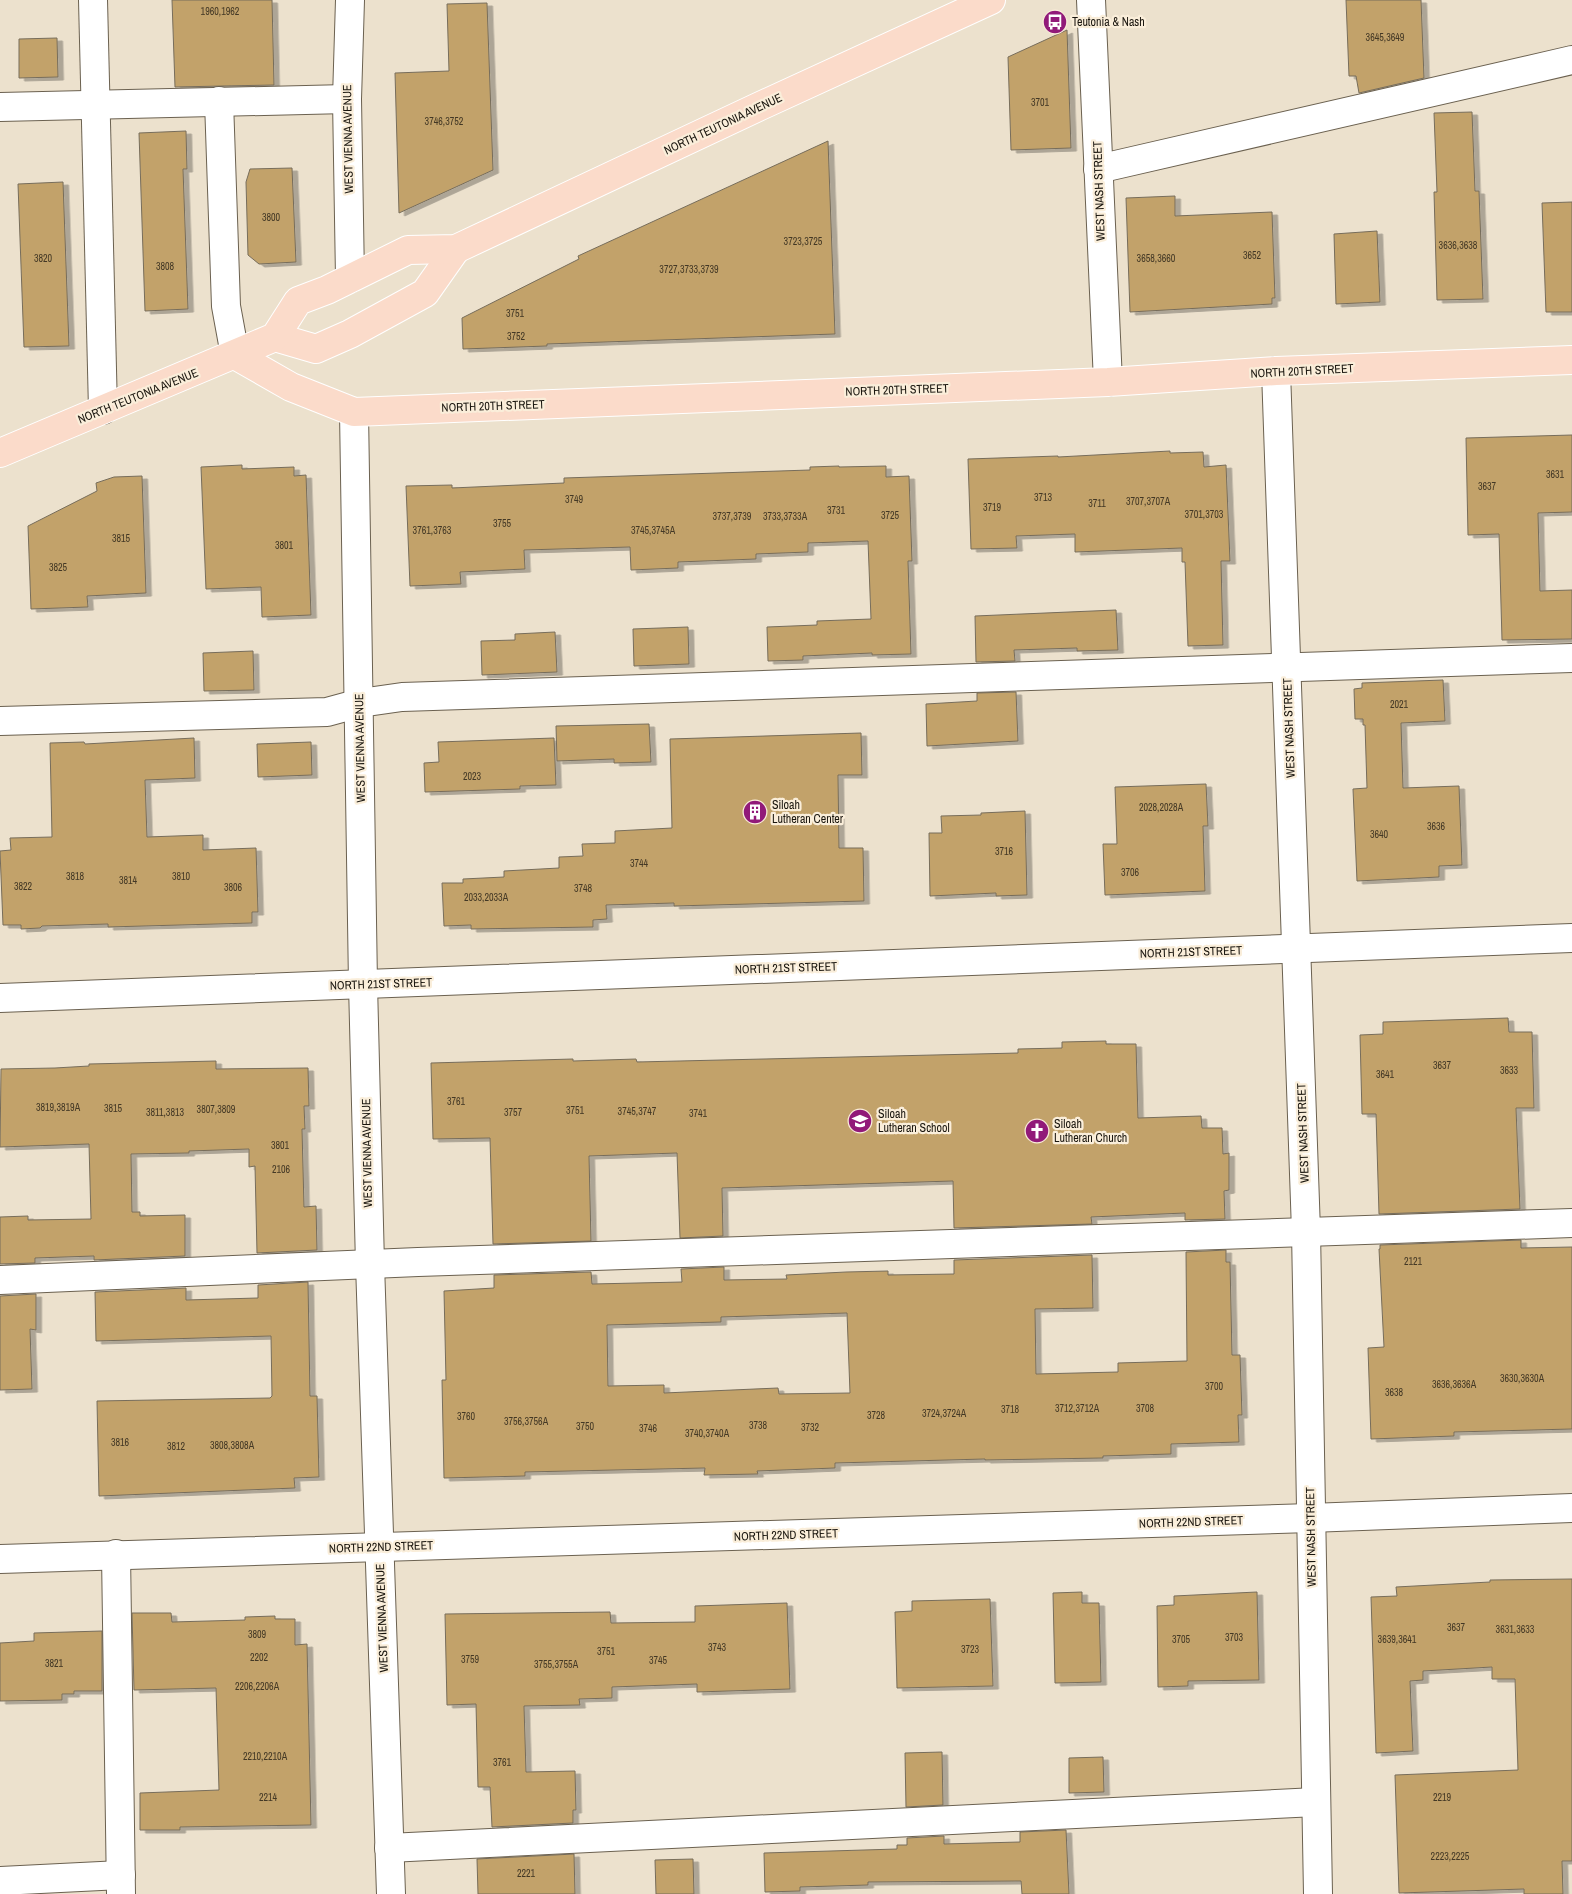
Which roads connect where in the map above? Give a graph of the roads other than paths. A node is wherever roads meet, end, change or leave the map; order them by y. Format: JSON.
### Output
{"nodes":[{"id":1,"x":93,"y":0,"type":"edge"},
{"id":2,"x":350,"y":0,"type":"edge"},
{"id":3,"x":991,"y":0,"type":"edge"},
{"id":4,"x":1091,"y":0,"type":"edge"},
{"id":5,"x":1572,"y":60,"type":"edge"},
{"id":6,"x":347,"y":99,"type":"junction"},
{"id":7,"x":219,"y":101,"type":"junction"},
{"id":8,"x":95,"y":104,"type":"junction"},
{"id":9,"x":0,"y":107,"type":"edge"},
{"id":10,"x":1098,"y":169,"type":"junction"},
{"id":11,"x":456,"y":250,"type":"junction"},
{"id":12,"x":350,"y":278,"type":"junction"},
{"id":13,"x":275,"y":337,"type":"junction"},
{"id":14,"x":235,"y":355,"type":"junction"},
{"id":15,"x":1572,"y":360,"type":"edge"},
{"id":16,"x":1276,"y":371,"type":"junction"},
{"id":17,"x":1108,"y":382,"type":"junction"},
{"id":18,"x":103,"y":410,"type":"junction"},
{"id":19,"x":354,"y":412,"type":"junction"},
{"id":20,"x":0,"y":453,"type":"edge"},
{"id":21,"x":1572,"y":658,"type":"edge"},
{"id":22,"x":1287,"y":667,"type":"junction"},
{"id":23,"x":360,"y":703,"type":"junction"},
{"id":24,"x":0,"y":721,"type":"edge"},
{"id":25,"x":1572,"y":938,"type":"edge"},
{"id":26,"x":1296,"y":948,"type":"junction"},
{"id":27,"x":363,"y":984,"type":"junction"},
{"id":28,"x":0,"y":998,"type":"edge"},
{"id":29,"x":1572,"y":1223,"type":"edge"},
{"id":30,"x":1306,"y":1231,"type":"junction"},
{"id":31,"x":370,"y":1264,"type":"junction"},
{"id":32,"x":0,"y":1280,"type":"edge"},
{"id":33,"x":1572,"y":1508,"type":"edge"},
{"id":34,"x":1310,"y":1518,"type":"junction"},
{"id":35,"x":380,"y":1548,"type":"junction"},
{"id":36,"x":116,"y":1554,"type":"junction"},
{"id":37,"x":0,"y":1559,"type":"edge"},
{"id":38,"x":1316,"y":1802,"type":"junction"},
{"id":39,"x":390,"y":1848,"type":"junction"},
{"id":40,"x":0,"y":1881,"type":"edge"},
{"id":41,"x":121,"y":1885,"type":"edge"},
{"id":42,"x":391,"y":1894,"type":"edge"},
{"id":43,"x":1318,"y":1894,"type":"edge"}],
"edges":[{"from":1,"to":8,"type":"street"},
{"from":2,"to":6,"type":"street","name":"WEST VIENNA AVENUE"},
{"from":3,"to":11,"type":"main road","name":"NORTH TEUTONIA AVENUE"},
{"from":4,"to":10,"type":"street","name":"WEST NASH STREET"},
{"from":5,"to":10,"type":"street"},
{"from":6,"to":7,"type":"street"},
{"from":6,"to":12,"type":"street","name":"WEST VIENNA AVENUE"},
{"from":7,"to":8,"type":"street"},
{"from":7,"to":14,"type":"street"},
{"from":8,"to":9,"type":"street"},
{"from":8,"to":18,"type":"street"},
{"from":10,"to":17,"type":"street","name":"WEST NASH STREET"},
{"from":11,"to":12,"type":"main road","name":"NORTH TEUTONIA AVENUE"},
{"from":11,"to":13,"type":"main road","name":"NORTH TEUTONIA AVENUE"},
{"from":12,"to":13,"type":"main road","name":"NORTH TEUTONIA AVENUE"},
{"from":13,"to":14,"type":"main road","name":"NORTH TEUTONIA AVENUE"},
{"from":14,"to":18,"type":"main road","name":"NORTH TEUTONIA AVENUE"},
{"from":14,"to":19,"type":"main road","name":"NORTH 20TH STREET"},
{"from":15,"to":16,"type":"main road","name":"NORTH 20TH STREET"},
{"from":16,"to":17,"type":"main road","name":"NORTH 20TH STREET"},
{"from":16,"to":22,"type":"street","name":"WEST NASH STREET"},
{"from":17,"to":19,"type":"main road","name":"NORTH 20TH STREET"},
{"from":18,"to":20,"type":"main road","name":"NORTH TEUTONIA AVENUE"},
{"from":19,"to":23,"type":"street","name":"WEST VIENNA AVENUE"},
{"from":21,"to":22,"type":"street"},
{"from":22,"to":23,"type":"street"},
{"from":22,"to":26,"type":"street","name":"WEST NASH STREET"},
{"from":23,"to":24,"type":"street"},
{"from":23,"to":27,"type":"street","name":"WEST VIENNA AVENUE"},
{"from":25,"to":26,"type":"street","name":"NORTH 21ST STREET"},
{"from":26,"to":27,"type":"street","name":"NORTH 21ST STREET"},
{"from":26,"to":30,"type":"street","name":"WEST NASH STREET"},
{"from":27,"to":28,"type":"street","name":"NORTH 21ST STREET"},
{"from":27,"to":31,"type":"street","name":"WEST VIENNA AVENUE"},
{"from":29,"to":30,"type":"street"},
{"from":30,"to":31,"type":"street"},
{"from":30,"to":34,"type":"street","name":"WEST NASH STREET"},
{"from":31,"to":32,"type":"street"},
{"from":31,"to":35,"type":"street","name":"WEST VIENNA AVENUE"},
{"from":33,"to":34,"type":"street","name":"NORTH 22ND STREET"},
{"from":34,"to":35,"type":"street","name":"NORTH 22ND STREET"},
{"from":34,"to":38,"type":"street","name":"WEST NASH STREET"},
{"from":35,"to":36,"type":"street","name":"NORTH 22ND STREET"},
{"from":35,"to":39,"type":"street","name":"WEST VIENNA AVENUE"},
{"from":36,"to":37,"type":"street","name":"NORTH 22ND STREET"},
{"from":36,"to":41,"type":"street"},
{"from":38,"to":39,"type":"street"},
{"from":38,"to":43,"type":"street","name":"WEST NASH STREET"},
{"from":39,"to":42,"type":"street","name":"WEST VIENNA AVENUE"},
{"from":40,"to":41,"type":"street"}]}
